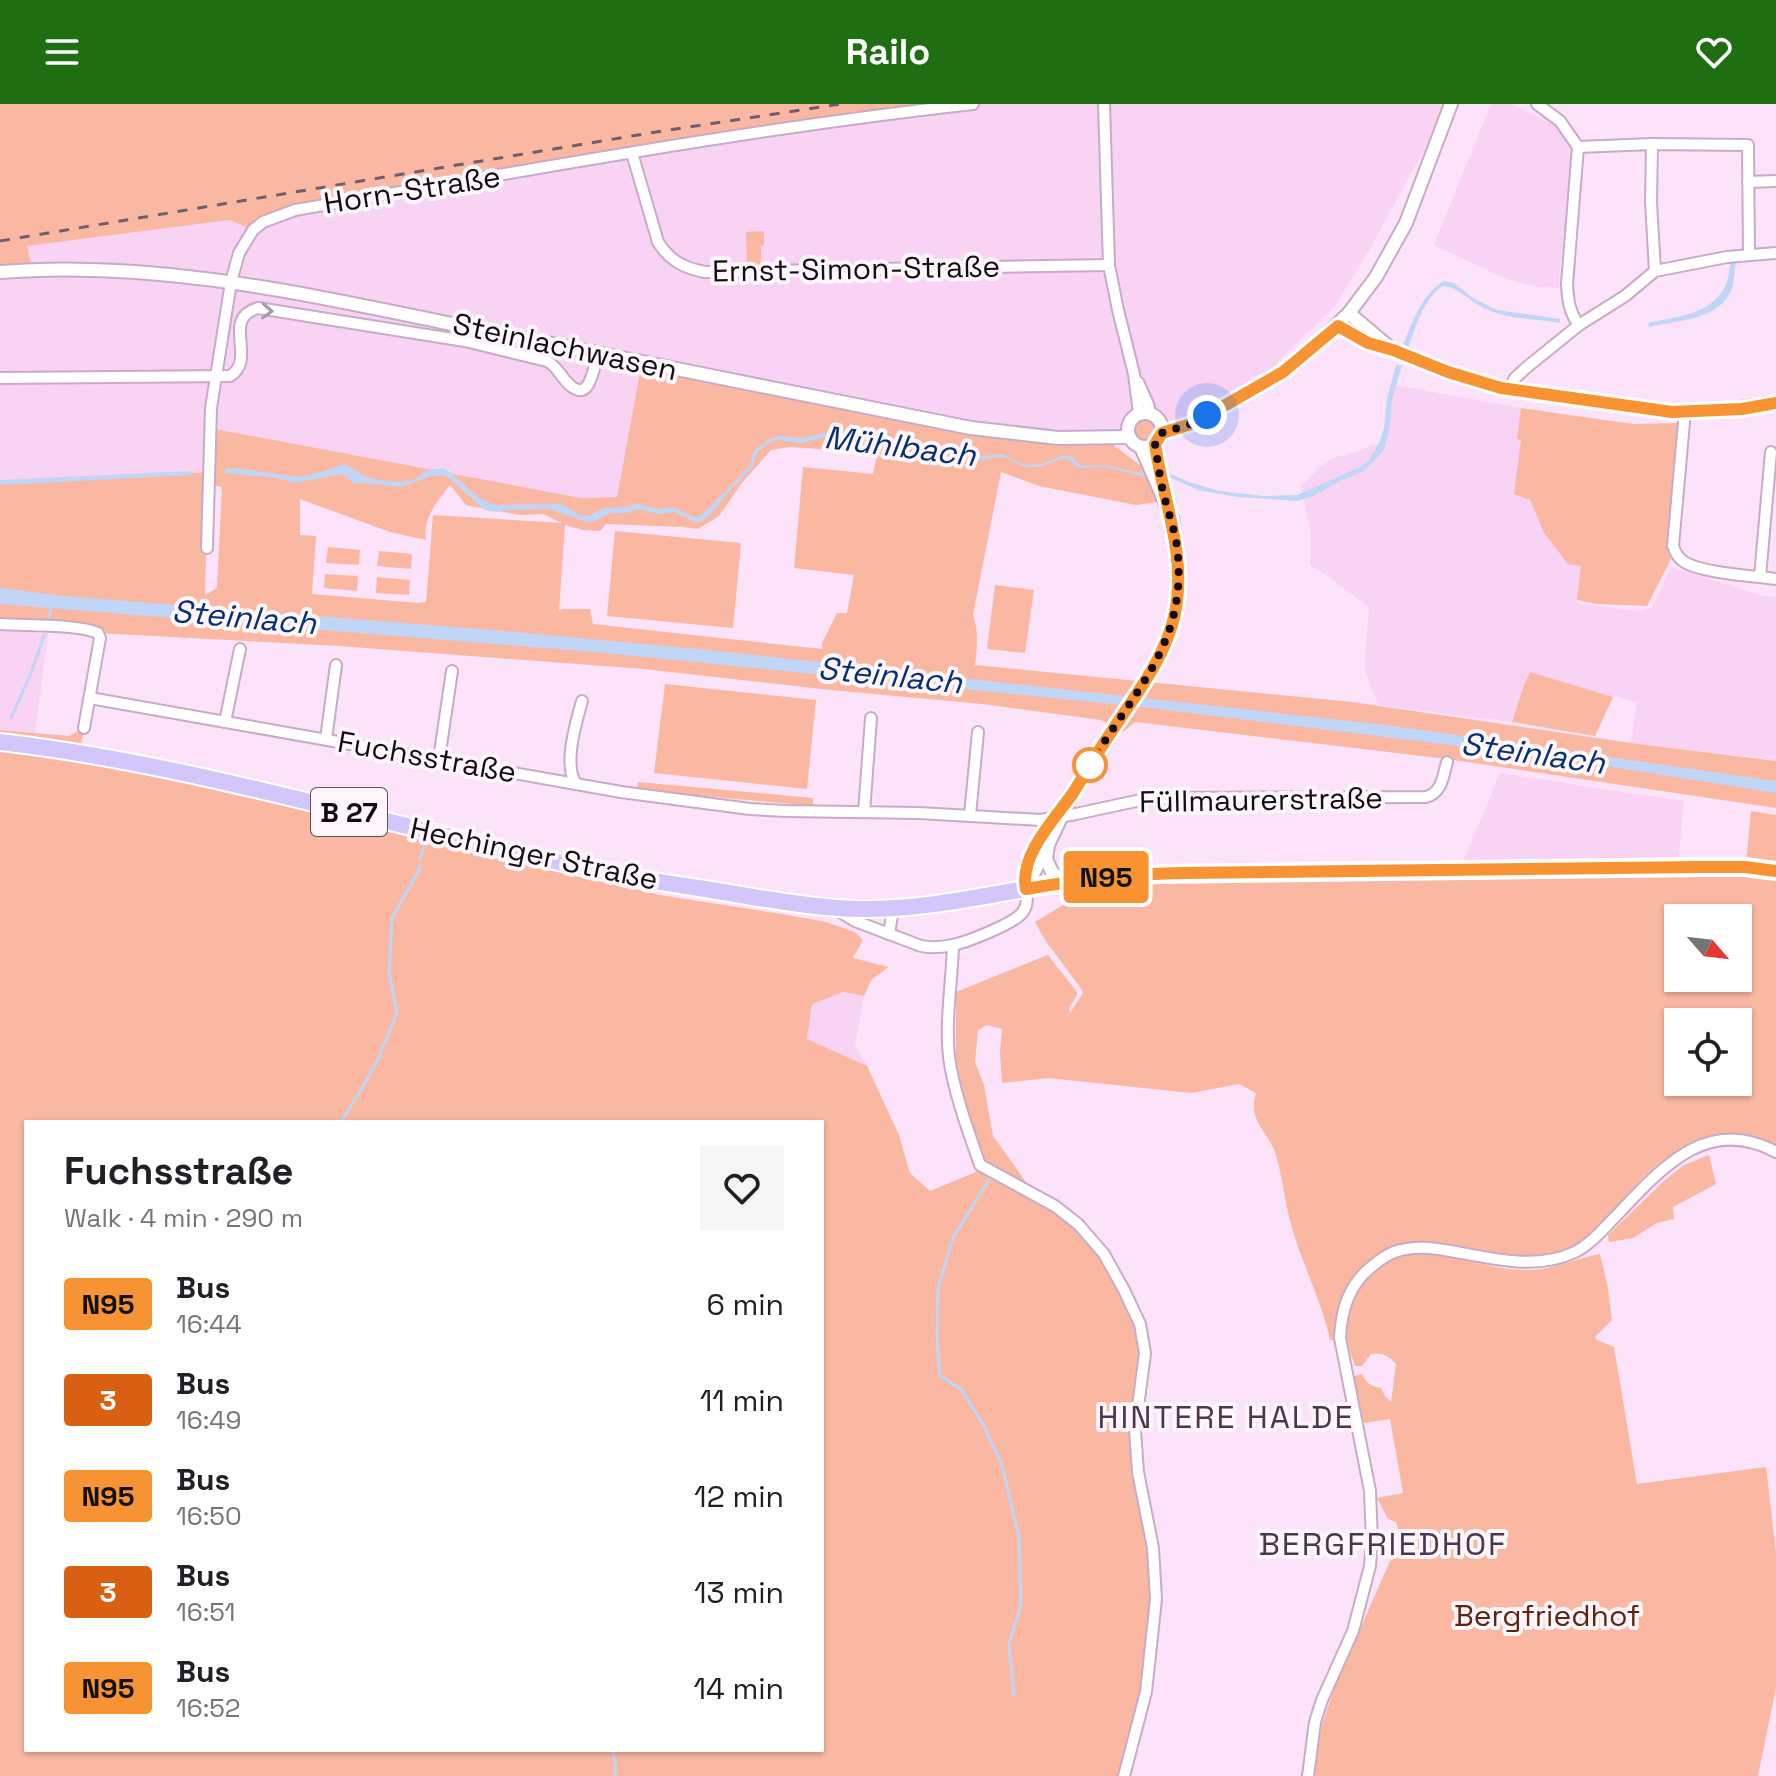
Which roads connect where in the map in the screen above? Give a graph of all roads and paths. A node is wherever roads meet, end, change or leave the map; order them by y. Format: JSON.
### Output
{"nodes":[{"id":1,"x":973,"y":104,"type":"edge"},
{"id":2,"x":1104,"y":104,"type":"edge"},
{"id":3,"x":1451,"y":104,"type":"edge"},
{"id":4,"x":1538,"y":105,"type":"edge"},
{"id":5,"x":1652,"y":144,"type":"junction"},
{"id":6,"x":1578,"y":147,"type":"junction"},
{"id":7,"x":632,"y":153,"type":"junction"},
{"id":8,"x":1776,"y":181,"type":"edge"},
{"id":9,"x":1748,"y":182,"type":"junction"},
{"id":10,"x":1776,"y":253,"type":"edge"},
{"id":11,"x":1749,"y":255,"type":"junction"},
{"id":12,"x":1109,"y":265,"type":"junction"},
{"id":13,"x":1655,"y":271,"type":"junction"},
{"id":14,"x":0,"y":272,"type":"edge"},
{"id":15,"x":231,"y":282,"type":"junction"},
{"id":16,"x":1349,"y":313,"type":"junction"},
{"id":17,"x":1579,"y":325,"type":"junction"},
{"id":18,"x":1338,"y":326,"type":"junction"},
{"id":19,"x":1393,"y":350,"type":"junction"},
{"id":20,"x":598,"y":353,"type":"junction"},
{"id":21,"x":215,"y":377,"type":"junction"},
{"id":22,"x":0,"y":378,"type":"edge"},
{"id":23,"x":1509,"y":389,"type":"junction"},
{"id":24,"x":1776,"y":403,"type":"edge"},
{"id":25,"x":1685,"y":411,"type":"junction"},
{"id":26,"x":1145,"y":413,"type":"junction"},
{"id":27,"x":1163,"y":431,"type":"junction"},
{"id":28,"x":1129,"y":437,"type":"junction"},
{"id":29,"x":1141,"y":447,"type":"junction"},
{"id":30,"x":1771,"y":452,"type":"dead end"},
{"id":31,"x":1154,"y":466,"type":"junction"},
{"id":32,"x":207,"y":548,"type":"dead end"},
{"id":33,"x":1760,"y":577,"type":"junction"},
{"id":34,"x":1776,"y":579,"type":"edge"},
{"id":35,"x":0,"y":624,"type":"edge"},
{"id":36,"x":240,"y":649,"type":"dead end"},
{"id":37,"x":336,"y":665,"type":"dead end"},
{"id":38,"x":452,"y":671,"type":"dead end"},
{"id":39,"x":90,"y":698,"type":"junction"},
{"id":40,"x":582,"y":701,"type":"dead end"},
{"id":41,"x":871,"y":718,"type":"dead end"},
{"id":42,"x":225,"y":722,"type":"junction"},
{"id":43,"x":84,"y":728,"type":"dead end"},
{"id":44,"x":978,"y":732,"type":"dead end"},
{"id":45,"x":326,"y":739,"type":"junction"},
{"id":46,"x":0,"y":742,"type":"edge"},
{"id":47,"x":439,"y":759,"type":"junction"},
{"id":48,"x":1447,"y":762,"type":"dead end"},
{"id":49,"x":576,"y":784,"type":"junction"},
{"id":50,"x":864,"y":812,"type":"junction"},
{"id":51,"x":970,"y":815,"type":"junction"},
{"id":52,"x":1057,"y":817,"type":"junction"},
{"id":53,"x":1048,"y":845,"type":"junction"},
{"id":54,"x":1776,"y":871,"type":"edge"},
{"id":55,"x":1064,"y":882,"type":"junction"},
{"id":56,"x":1026,"y":889,"type":"junction"},
{"id":57,"x":835,"y":908,"type":"junction"},
{"id":58,"x":893,"y":909,"type":"junction"},
{"id":59,"x":889,"y":934,"type":"junction"},
{"id":60,"x":953,"y":945,"type":"junction"},
{"id":61,"x":1776,"y":1152,"type":"edge"},
{"id":62,"x":1124,"y":1776,"type":"edge"},
{"id":63,"x":1308,"y":1776,"type":"edge"}],
"edges":[{"from":1,"to":7,"type":"street","name":"Horn-Straße"},
{"from":2,"to":12,"type":"street"},
{"from":3,"to":16,"type":"street"},
{"from":4,"to":6,"type":"street"},
{"from":5,"to":6,"type":"street"},
{"from":5,"to":9,"type":"street"},
{"from":5,"to":13,"type":"street"},
{"from":6,"to":17,"type":"street"},
{"from":7,"to":12,"type":"street","name":"Ernst-Simon-Straße"},
{"from":7,"to":15,"type":"street","name":"Horn-Straße"},
{"from":8,"to":9,"type":"street"},
{"from":9,"to":11,"type":"street"},
{"from":10,"to":11,"type":"street"},
{"from":11,"to":13,"type":"street"},
{"from":12,"to":26,"type":"street"},
{"from":13,"to":17,"type":"street"},
{"from":14,"to":15,"type":"street","name":"Steinlachwasen"},
{"from":15,"to":20,"type":"street","name":"Steinlachwasen"},
{"from":15,"to":21,"type":"street","name":"Horn-Straße"},
{"from":16,"to":18,"type":"street"},
{"from":16,"to":19,"type":"street"},
{"from":17,"to":23,"type":"street"},
{"from":18,"to":19,"type":"street"},
{"from":18,"to":27,"type":"street"},
{"from":19,"to":23,"type":"street"},
{"from":21,"to":20,"type":"street","one_way":true},
{"from":20,"to":28,"type":"street","name":"Steinlachwasen"},
{"from":21,"to":22,"type":"street"},
{"from":21,"to":32,"type":"street","name":"Horn-Straße"},
{"from":23,"to":25,"type":"street"},
{"from":24,"to":25,"type":"street"},
{"from":25,"to":33,"type":"street"},
{"from":26,"to":27,"type":"street"},
{"from":26,"to":28,"type":"street"},
{"from":27,"to":29,"type":"street"},
{"from":27,"to":31,"type":"street"},
{"from":28,"to":29,"type":"street"},
{"from":29,"to":31,"type":"street"},
{"from":30,"to":33,"type":"street"},
{"from":31,"to":52,"type":"street"},
{"from":33,"to":34,"type":"street"},
{"from":35,"to":39,"type":"street"},
{"from":36,"to":42,"type":"street"},
{"from":37,"to":45,"type":"street"},
{"from":38,"to":47,"type":"street"},
{"from":39,"to":42,"type":"street","name":"Fuchsstraße"},
{"from":39,"to":43,"type":"street"},
{"from":40,"to":49,"type":"street"},
{"from":41,"to":50,"type":"street"},
{"from":42,"to":45,"type":"street","name":"Fuchsstraße"},
{"from":44,"to":51,"type":"street"},
{"from":45,"to":47,"type":"street","name":"Fuchsstraße"},
{"from":46,"to":57,"type":"main road","name":"Hechinger Straße","number":"B 27"},
{"from":47,"to":49,"type":"street","name":"Fuchsstraße"},
{"from":48,"to":52,"type":"street","name":"Füllmaurerstraße"},
{"from":49,"to":50,"type":"street","name":"Fuchsstraße"},
{"from":50,"to":51,"type":"street","name":"Fuchsstraße"},
{"from":51,"to":52,"type":"street","name":"Fuchsstraße"},
{"from":52,"to":53,"type":"street"},
{"from":52,"to":56,"type":"street"},
{"from":53,"to":55,"type":"street"},
{"from":53,"to":56,"type":"street"},
{"from":54,"to":55,"type":"main road","name":"Hechinger Straße","number":"B 27"},
{"from":55,"to":56,"type":"main road","name":"Hechinger Straße","number":"B 27"},
{"from":56,"to":58,"type":"main road","name":"Hechinger Straße","number":"B 27"},
{"from":56,"to":60,"type":"street","name":"Hechinger Straße"},
{"from":57,"to":58,"type":"main road","name":"Hechinger Straße","number":"B 27"},
{"from":57,"to":59,"type":"street","name":"Hechinger Straße"},
{"from":58,"to":59,"type":"street"},
{"from":59,"to":60,"type":"street","name":"Hechinger Straße"},
{"from":60,"to":62,"type":"street"},
{"from":61,"to":63,"type":"street"}]}
